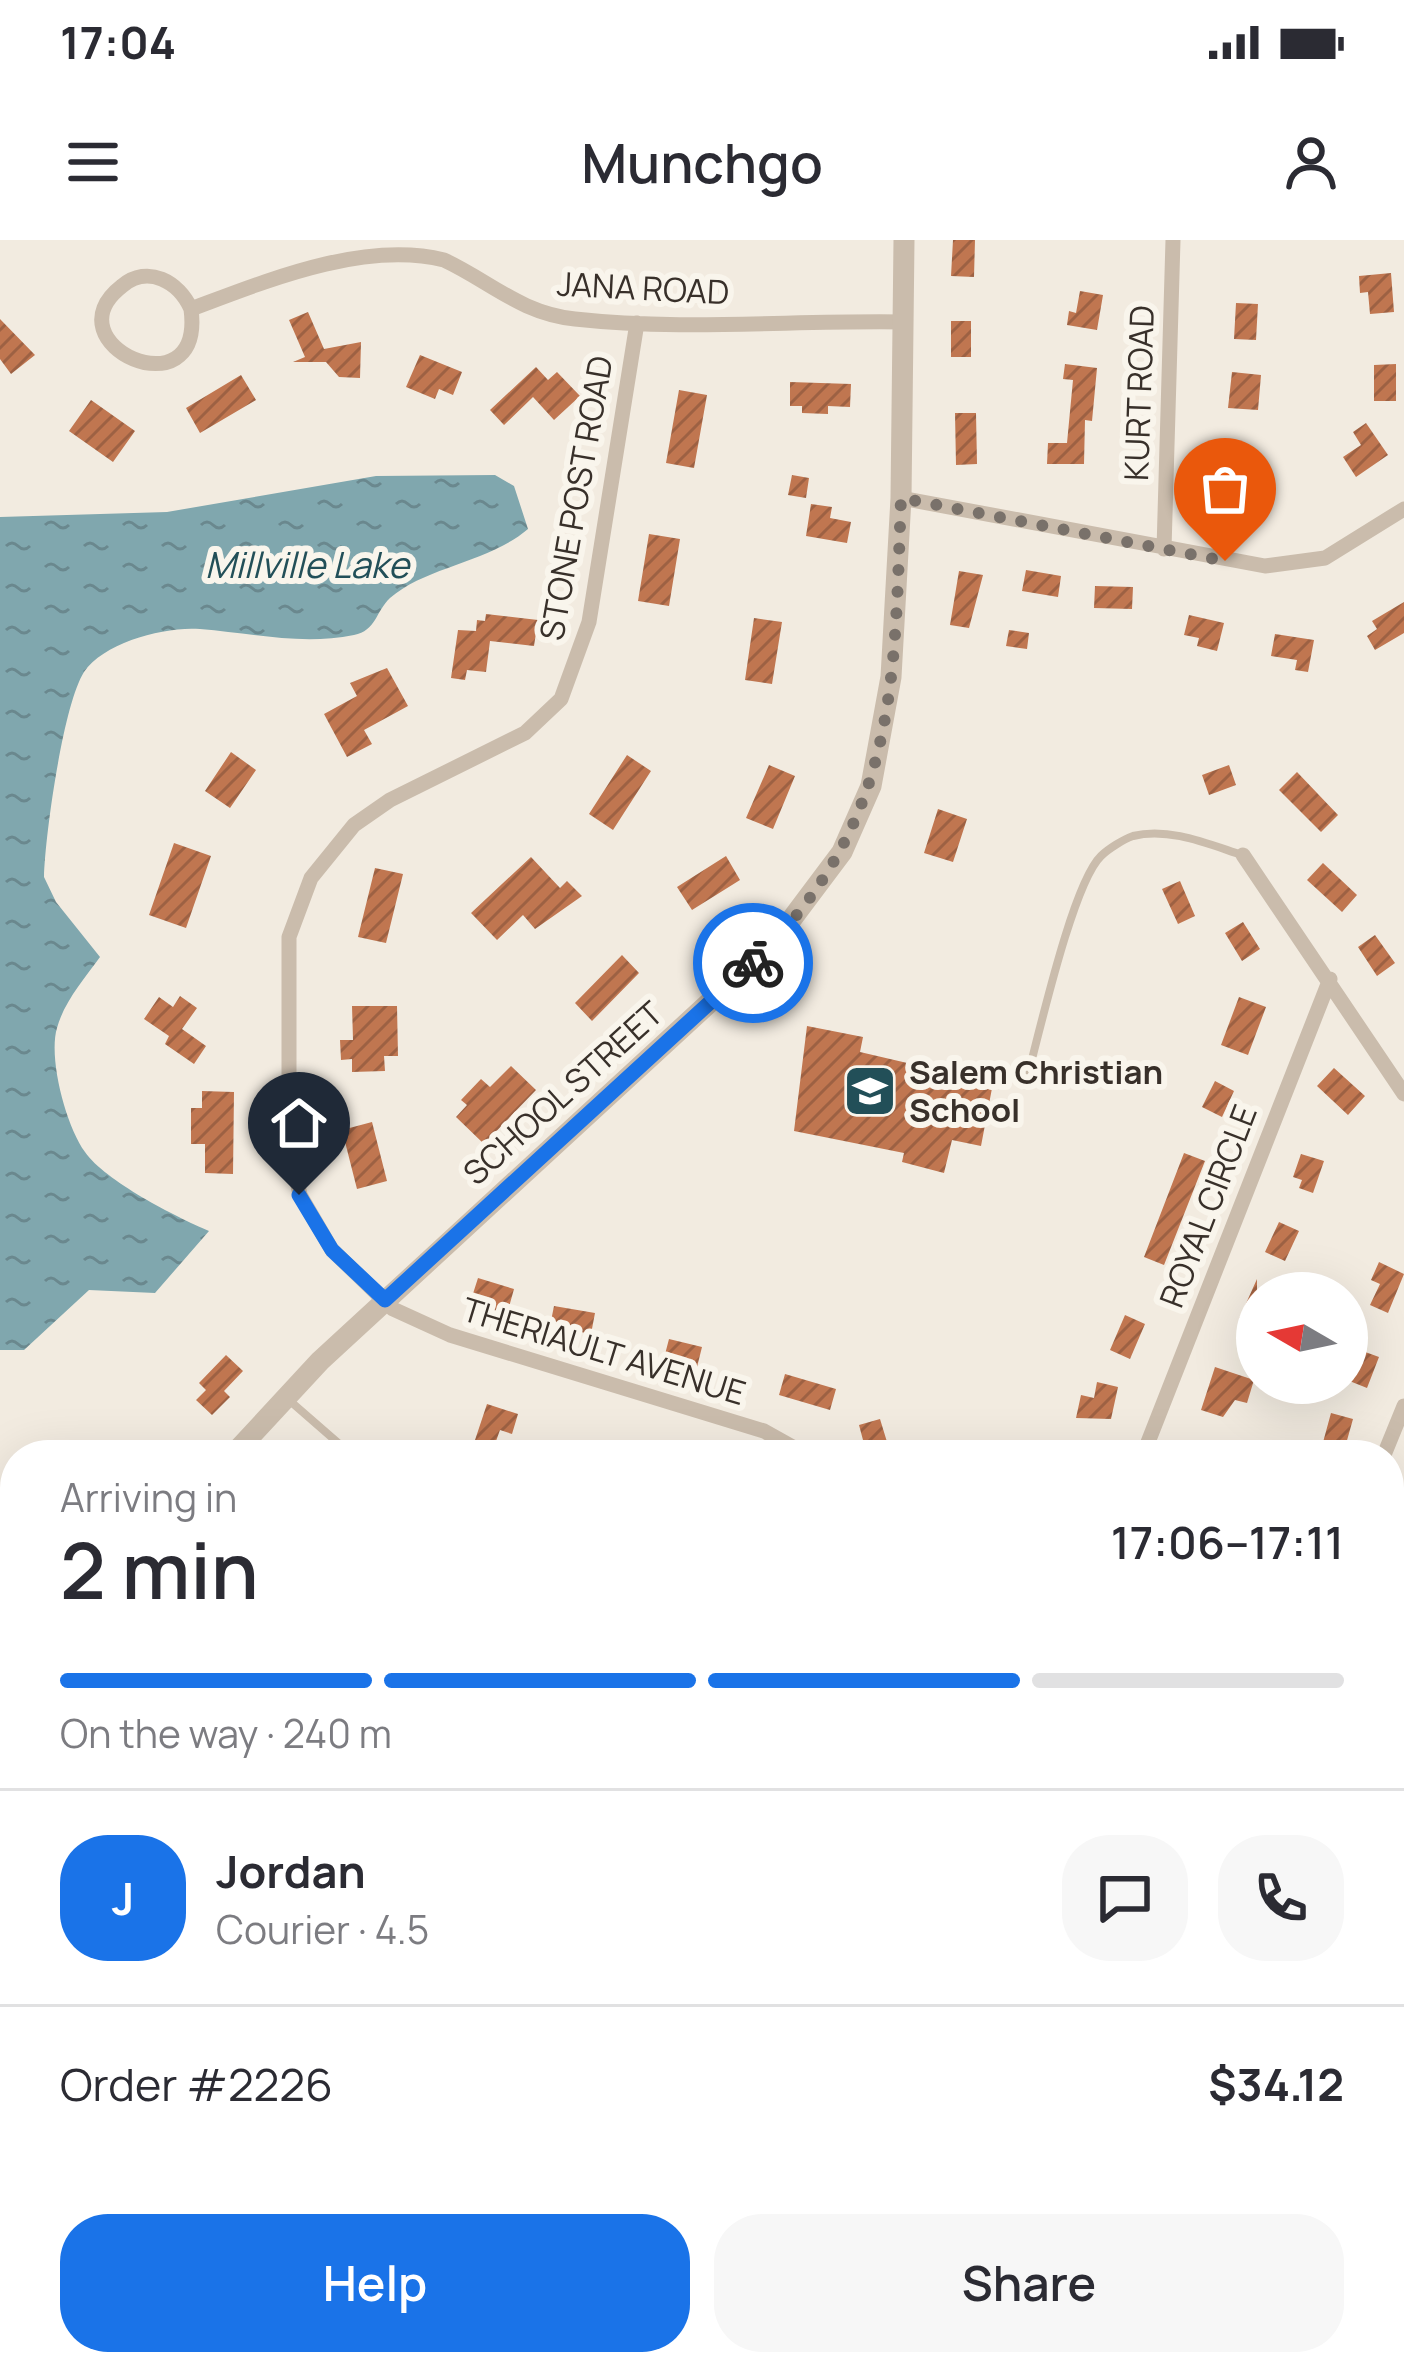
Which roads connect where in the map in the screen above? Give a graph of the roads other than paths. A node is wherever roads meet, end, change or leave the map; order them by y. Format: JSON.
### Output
{"nodes":[{"id":1,"x":904,"y":240,"type":"edge"},
{"id":2,"x":1173,"y":240,"type":"edge"},
{"id":3,"x":191,"y":308,"type":"junction"},
{"id":4,"x":637,"y":322,"type":"junction"},
{"id":5,"x":904,"y":322,"type":"junction"},
{"id":6,"x":901,"y":498,"type":"junction"},
{"id":7,"x":1404,"y":509,"type":"edge"},
{"id":8,"x":1164,"y":549,"type":"junction"},
{"id":9,"x":1243,"y":856,"type":"joint"},
{"id":10,"x":1330,"y":979,"type":"junction"},
{"id":11,"x":1025,"y":1085,"type":"dead end"},
{"id":12,"x":1404,"y":1094,"type":"edge"},
{"id":13,"x":385,"y":1300,"type":"junction"},
{"id":14,"x":285,"y":1397,"type":"junction"},
{"id":15,"x":1404,"y":1406,"type":"edge"},
{"id":16,"x":246,"y":1440,"type":"edge"},
{"id":17,"x":335,"y":1440,"type":"edge"},
{"id":18,"x":780,"y":1440,"type":"edge"},
{"id":19,"x":1148,"y":1440,"type":"edge"},
{"id":20,"x":1390,"y":1440,"type":"edge"}],
"edges":[{"from":1,"to":5,"type":"street","name":"SCHOOL STREET"},
{"from":2,"to":8,"type":"street","name":"KURT ROAD"},
{"from":3,"to":3,"type":"street"},
{"from":3,"to":4,"type":"street","name":"JANA ROAD"},
{"from":4,"to":5,"type":"street","name":"JANA ROAD"},
{"from":4,"to":13,"type":"street","name":"STONE POST ROAD"},
{"from":5,"to":6,"type":"street","name":"SCHOOL STREET"},
{"from":6,"to":8,"type":"street"},
{"from":6,"to":13,"type":"street","name":"SCHOOL STREET"},
{"from":7,"to":8,"type":"street"},
{"from":9,"to":10,"type":"street"},
{"from":9,"to":11,"type":"lane"},
{"from":10,"to":12,"type":"street"},
{"from":10,"to":19,"type":"street","name":"ROYAL CIRCLE"},
{"from":13,"to":14,"type":"street","name":"SCHOOL STREET"},
{"from":13,"to":18,"type":"street","name":"THERIAULT AVENUE"},
{"from":14,"to":16,"type":"street","name":"SCHOOL STREET"},
{"from":14,"to":17,"type":"lane"},
{"from":15,"to":20,"type":"street"}]}
